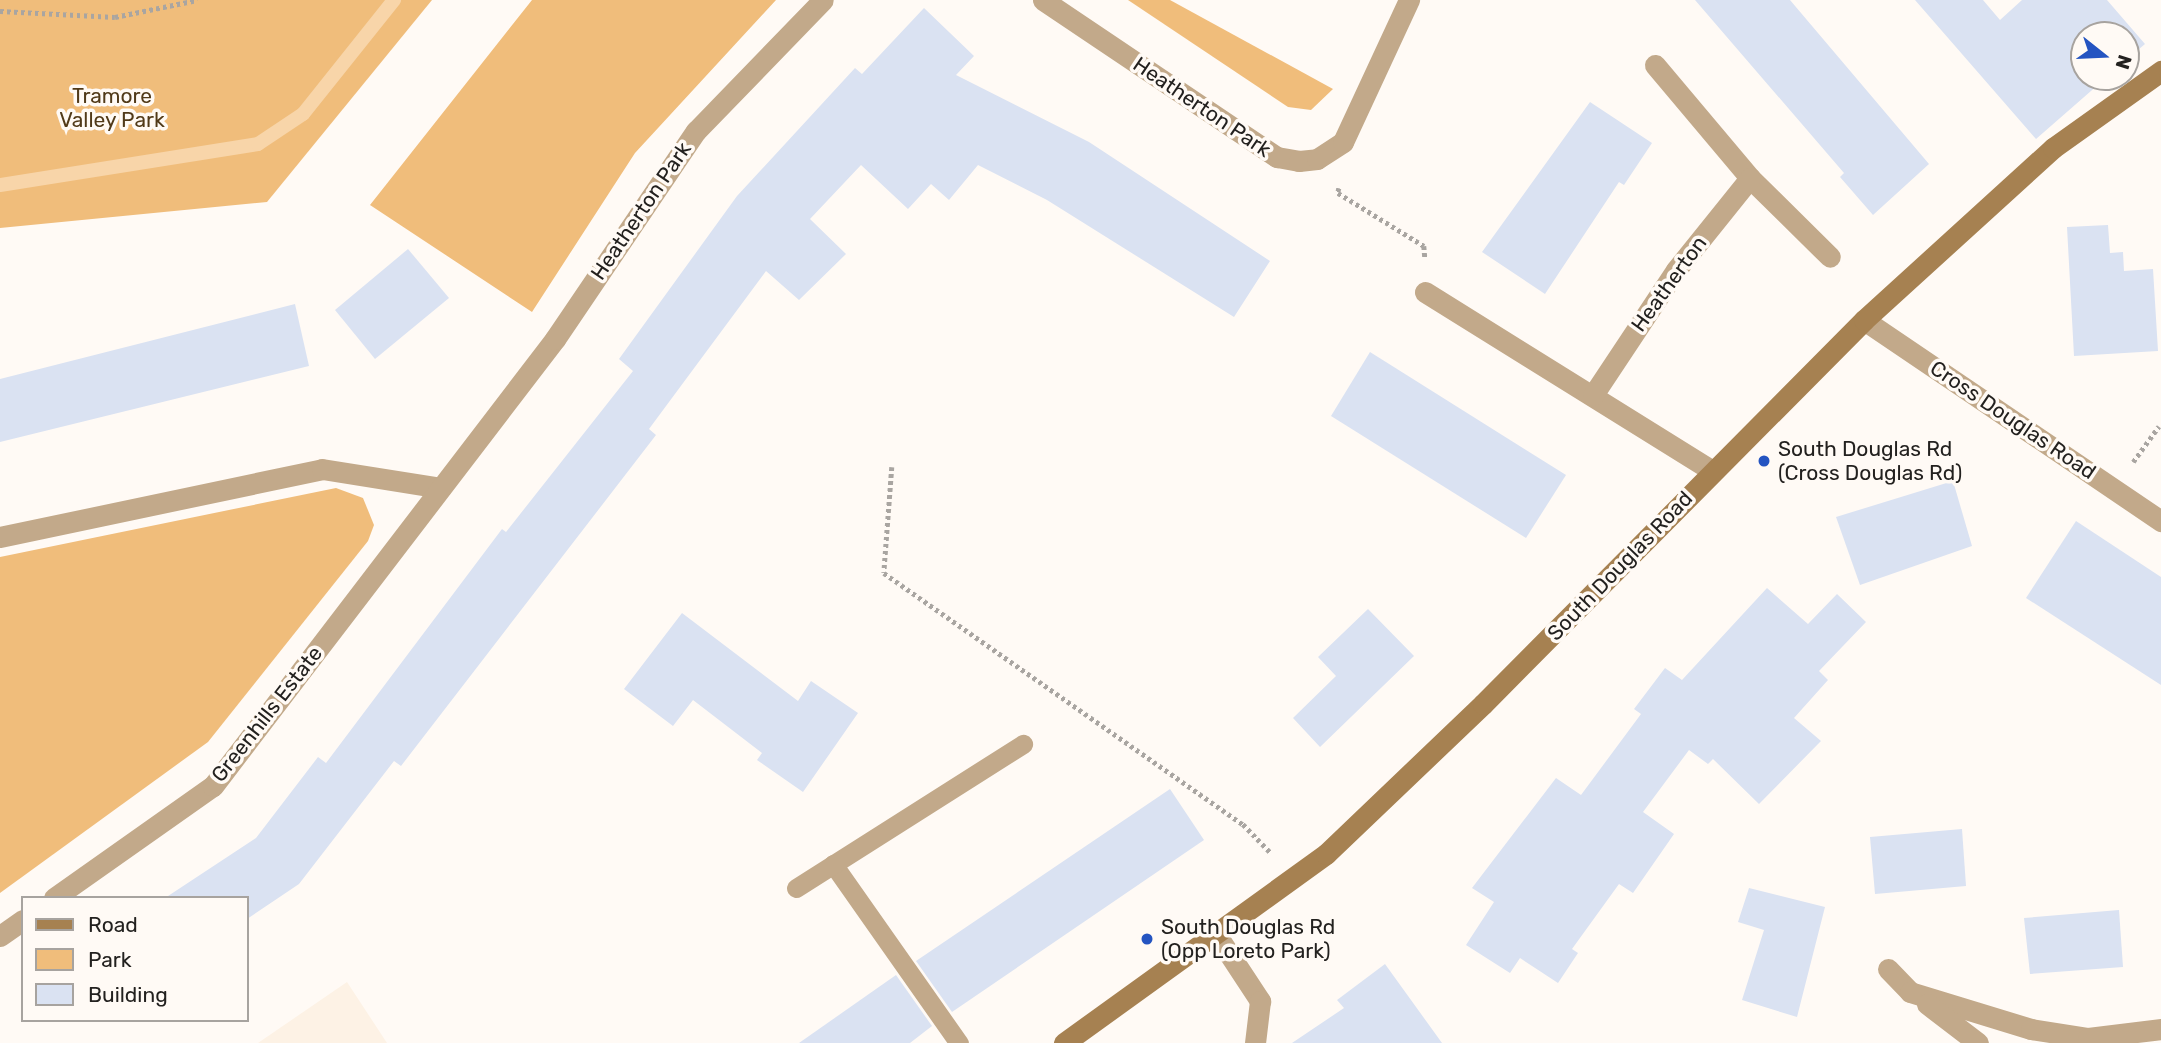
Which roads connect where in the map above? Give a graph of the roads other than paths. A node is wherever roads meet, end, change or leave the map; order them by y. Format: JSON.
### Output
{"nodes":[{"id":1,"x":823,"y":0,"type":"edge"},
{"id":2,"x":1043,"y":0,"type":"edge"},
{"id":3,"x":1409,"y":0,"type":"edge"},
{"id":4,"x":1655,"y":65,"type":"dead end"},
{"id":5,"x":2161,"y":71,"type":"edge"},
{"id":6,"x":1750,"y":178,"type":"junction"},
{"id":7,"x":1830,"y":257,"type":"dead end"},
{"id":8,"x":1425,"y":292,"type":"dead end"},
{"id":9,"x":1864,"y":320,"type":"junction"},
{"id":10,"x":555,"y":339,"type":"joint"},
{"id":11,"x":1593,"y":395,"type":"junction"},
{"id":12,"x":1713,"y":471,"type":"junction"},
{"id":13,"x":440,"y":488,"type":"junction"},
{"id":14,"x":2161,"y":521,"type":"edge"},
{"id":15,"x":0,"y":537,"type":"edge"},
{"id":16,"x":1023,"y":744,"type":"dead end"},
{"id":17,"x":834,"y":864,"type":"junction"},
{"id":18,"x":796,"y":888,"type":"dead end"},
{"id":19,"x":57,"y":896,"type":"edge"},
{"id":20,"x":21,"y":920,"type":"edge"},
{"id":21,"x":0,"y":936,"type":"edge"},
{"id":22,"x":1218,"y":937,"type":"junction"},
{"id":23,"x":1888,"y":969,"type":"dead end"},
{"id":24,"x":1910,"y":992,"type":"junction"},
{"id":25,"x":2161,"y":1029,"type":"edge"},
{"id":26,"x":2106,"y":1040,"type":"edge"},
{"id":27,"x":959,"y":1043,"type":"edge"},
{"id":28,"x":1064,"y":1043,"type":"edge"},
{"id":29,"x":1255,"y":1043,"type":"edge"},
{"id":30,"x":1978,"y":1043,"type":"edge"}],
"edges":[{"from":1,"to":10,"type":"street","name":"Heatherton Park"},
{"from":2,"to":3,"type":"street","name":"Heatherton Park"},
{"from":4,"to":6,"type":"street"},
{"from":5,"to":9,"type":"main road","name":"South Douglas Road"},
{"from":6,"to":7,"type":"street"},
{"from":6,"to":11,"type":"street","name":"Heatherton"},
{"from":8,"to":11,"type":"street"},
{"from":9,"to":12,"type":"main road","name":"South Douglas Road"},
{"from":9,"to":14,"type":"street","name":"Cross Douglas Road"},
{"from":10,"to":13,"type":"street","name":"Greenhills Estate"},
{"from":11,"to":12,"type":"street"},
{"from":12,"to":22,"type":"main road","name":"South Douglas Road"},
{"from":13,"to":15,"type":"street"},
{"from":13,"to":19,"type":"street","name":"Greenhills Estate"},
{"from":16,"to":17,"type":"lane"},
{"from":17,"to":18,"type":"lane"},
{"from":17,"to":27,"type":"lane"},
{"from":20,"to":21,"type":"street"},
{"from":22,"to":28,"type":"main road","name":"South Douglas Road"},
{"from":22,"to":29,"type":"street"},
{"from":23,"to":24,"type":"street"},
{"from":24,"to":26,"type":"street"},
{"from":24,"to":30,"type":"street"},
{"from":25,"to":26,"type":"street"}]}
